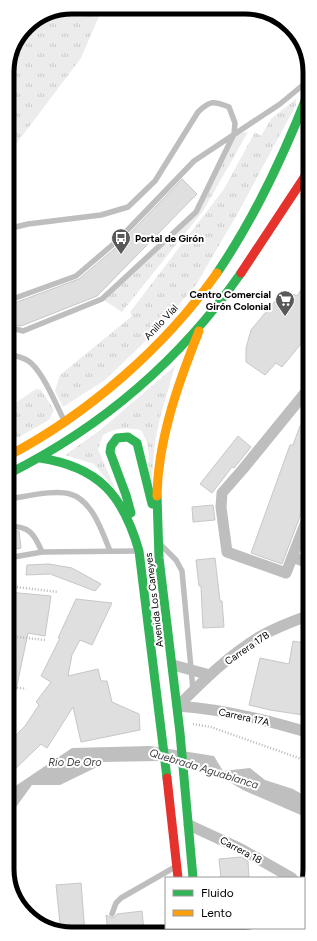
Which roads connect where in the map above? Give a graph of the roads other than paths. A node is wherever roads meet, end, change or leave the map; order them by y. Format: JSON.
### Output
{"nodes":[{"id":1,"x":303,"y":85,"type":"edge"},
{"id":2,"x":303,"y":106,"type":"edge"},
{"id":3,"x":303,"y":110,"type":"edge"},
{"id":4,"x":298,"y":118,"type":"junction"},
{"id":5,"x":234,"y":134,"type":"junction"},
{"id":6,"x":303,"y":179,"type":"edge"},
{"id":7,"x":14,"y":227,"type":"edge"},
{"id":8,"x":14,"y":299,"type":"edge"},
{"id":9,"x":201,"y":326,"type":"junction"},
{"id":10,"x":14,"y":329,"type":"edge"},
{"id":11,"x":14,"y":355,"type":"edge"},
{"id":12,"x":303,"y":397,"type":"edge"},
{"id":13,"x":65,"y":421,"type":"junction"},
{"id":14,"x":14,"y":453,"type":"edge"},
{"id":15,"x":40,"y":458,"type":"junction"},
{"id":16,"x":14,"y":471,"type":"edge"},
{"id":17,"x":14,"y":498,"type":"edge"},
{"id":18,"x":156,"y":515,"type":"junction"},
{"id":19,"x":14,"y":526,"type":"edge"},
{"id":20,"x":303,"y":529,"type":"edge"},
{"id":21,"x":135,"y":536,"type":"junction"},
{"id":22,"x":158,"y":541,"type":"junction"},
{"id":23,"x":110,"y":551,"type":"junction"},
{"id":24,"x":138,"y":551,"type":"junction"},
{"id":25,"x":42,"y":552,"type":"junction"},
{"id":26,"x":14,"y":557,"type":"edge"},
{"id":27,"x":292,"y":557,"type":"junction"},
{"id":28,"x":303,"y":561,"type":"edge"},
{"id":29,"x":303,"y":617,"type":"edge"},
{"id":30,"x":173,"y":665,"type":"junction"},
{"id":31,"x":192,"y":671,"type":"junction"},
{"id":32,"x":210,"y":675,"type":"junction"},
{"id":33,"x":193,"y":690,"type":"junction"},
{"id":34,"x":178,"y":706,"type":"junction"},
{"id":35,"x":303,"y":731,"type":"edge"},
{"id":36,"x":189,"y":824,"type":"junction"},
{"id":37,"x":177,"y":866,"type":"junction"},
{"id":38,"x":178,"y":877,"type":"edge"},
{"id":39,"x":193,"y":877,"type":"edge"},
{"id":40,"x":290,"y":877,"type":"edge"},
{"id":41,"x":112,"y":914,"type":"dead end"}],
"edges":[{"from":1,"to":5,"type":"lane"},
{"from":2,"to":4,"type":"main road","name":"Anillo Víal"},
{"from":3,"to":4,"type":"main road"},
{"from":4,"to":13,"type":"main road","name":"Anillo Víal"},
{"from":5,"to":7,"type":"lane"},
{"from":5,"to":8,"type":"lane"},
{"from":5,"to":10,"type":"lane"},
{"from":6,"to":9,"type":"main road"},
{"from":9,"to":15,"type":"main road"},
{"from":9,"to":18,"type":"main road","name":"Avenida Los Caneyes"},
{"from":11,"to":13,"type":"lane"},
{"from":12,"to":27,"type":"street"},
{"from":13,"to":14,"type":"main road","name":"Anillo Víal"},
{"from":15,"to":16,"type":"main road"},
{"from":15,"to":21,"type":"main road","name":"Avenida Los Caneyes"},
{"from":17,"to":23,"type":"lane"},
{"from":18,"to":21,"type":"main road"},
{"from":18,"to":22,"type":"main road","name":"Avenida Los Caneyes"},
{"from":19,"to":25,"type":"lane"},
{"from":20,"to":27,"type":"street"},
{"from":21,"to":24,"type":"main road","name":"Avenida Los Caneyes"},
{"from":22,"to":30,"type":"main road","name":"Avenida Los Caneyes"},
{"from":22,"to":31,"type":"lane"},
{"from":23,"to":24,"type":"lane"},
{"from":23,"to":25,"type":"lane"},
{"from":24,"to":37,"type":"main road","name":"Avenida Los Caneyes"},
{"from":25,"to":26,"type":"lane"},
{"from":27,"to":28,"type":"street"},
{"from":29,"to":32,"type":"street","name":"Carrera 17B"},
{"from":30,"to":31,"type":"street"},
{"from":30,"to":34,"type":"main road","name":"Avenida Los Caneyes"},
{"from":31,"to":32,"type":"street"},
{"from":31,"to":33,"type":"lane"},
{"from":32,"to":33,"type":"street","name":"Carrera 17B"},
{"from":33,"to":34,"type":"street","name":"Carrera 17B"},
{"from":34,"to":35,"type":"street","name":"Carrera 17A"},
{"from":34,"to":36,"type":"main road","name":"Avenida Los Caneyes"},
{"from":36,"to":39,"type":"main road","name":"Avenida Los Caneyes"},
{"from":36,"to":40,"type":"street","name":"Carrera 18"},
{"from":37,"to":38,"type":"main road","name":"Avenida Los Caneyes"},
{"from":37,"to":41,"type":"lane"}]}
